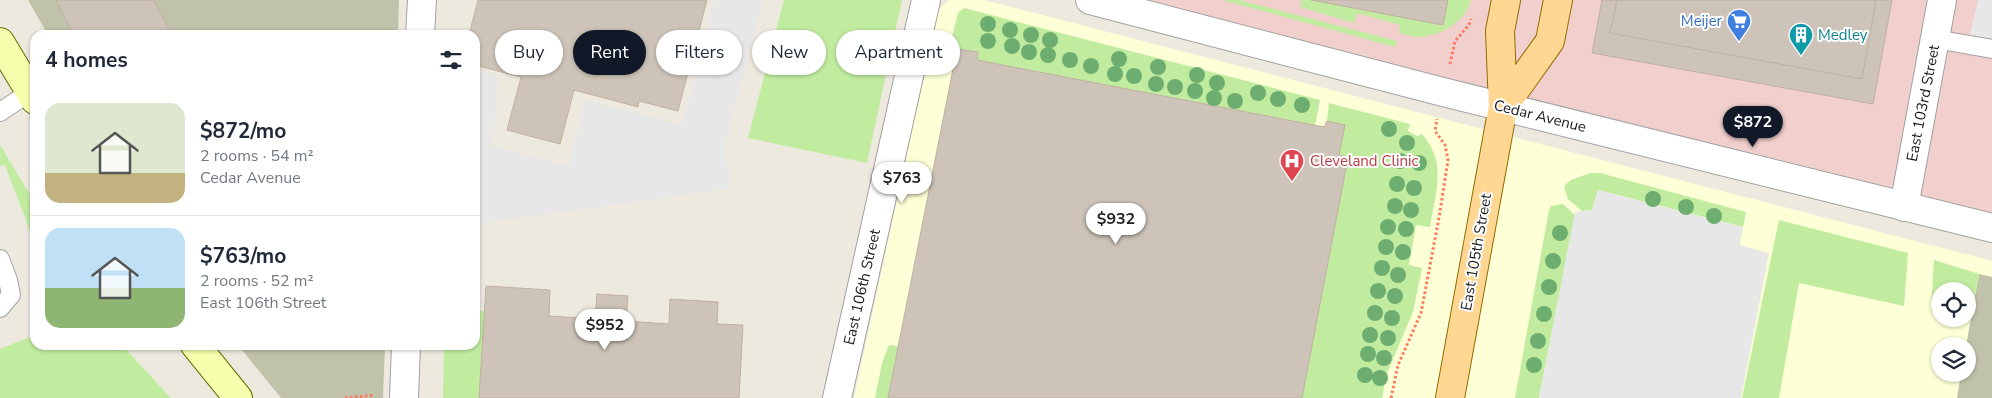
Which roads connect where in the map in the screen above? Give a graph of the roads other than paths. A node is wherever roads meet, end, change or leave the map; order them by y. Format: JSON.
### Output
{"nodes":[{"id":1,"x":422,"y":0,"type":"edge"},
{"id":2,"x":926,"y":0,"type":"edge"},
{"id":3,"x":1090,"y":0,"type":"edge"},
{"id":4,"x":1506,"y":0,"type":"edge"},
{"id":5,"x":1558,"y":0,"type":"edge"},
{"id":6,"x":1942,"y":0,"type":"edge"},
{"id":7,"x":420,"y":30,"type":"edge"},
{"id":8,"x":1935,"y":39,"type":"junction"},
{"id":9,"x":0,"y":42,"type":"edge"},
{"id":10,"x":1992,"y":49,"type":"edge"},
{"id":11,"x":30,"y":93,"type":"edge"},
{"id":12,"x":30,"y":97,"type":"edge"},
{"id":13,"x":1503,"y":107,"type":"junction"},
{"id":14,"x":0,"y":112,"type":"edge"},
{"id":15,"x":1904,"y":207,"type":"junction"},
{"id":16,"x":1992,"y":228,"type":"edge"},
{"id":17,"x":0,"y":259,"type":"edge"},
{"id":18,"x":0,"y":308,"type":"edge"},
{"id":19,"x":199,"y":350,"type":"edge"},
{"id":20,"x":406,"y":350,"type":"edge"},
{"id":21,"x":238,"y":398,"type":"edge"},
{"id":22,"x":404,"y":398,"type":"edge"},
{"id":23,"x":837,"y":398,"type":"edge"},
{"id":24,"x":1450,"y":398,"type":"edge"}],
"edges":[{"from":1,"to":7,"type":"street"},
{"from":2,"to":23,"type":"street","name":"East 106th Street"},
{"from":3,"to":13,"type":"street","name":"Cedar Avenue"},
{"from":4,"to":13,"type":"main road","name":"East 105th Street"},
{"from":5,"to":13,"type":"main road","name":"East 105th Street"},
{"from":6,"to":8,"type":"street","name":"East 103rd Street"},
{"from":8,"to":10,"type":"lane"},
{"from":8,"to":15,"type":"street","name":"East 103rd Street"},
{"from":9,"to":11,"type":"main road"},
{"from":12,"to":14,"type":"lane"},
{"from":13,"to":15,"type":"street","name":"Cedar Avenue"},
{"from":13,"to":24,"type":"main road","name":"East 105th Street"},
{"from":15,"to":16,"type":"street","name":"Cedar Avenue"},
{"from":17,"to":18,"type":"lane"},
{"from":19,"to":21,"type":"main road"},
{"from":20,"to":22,"type":"street"}]}
